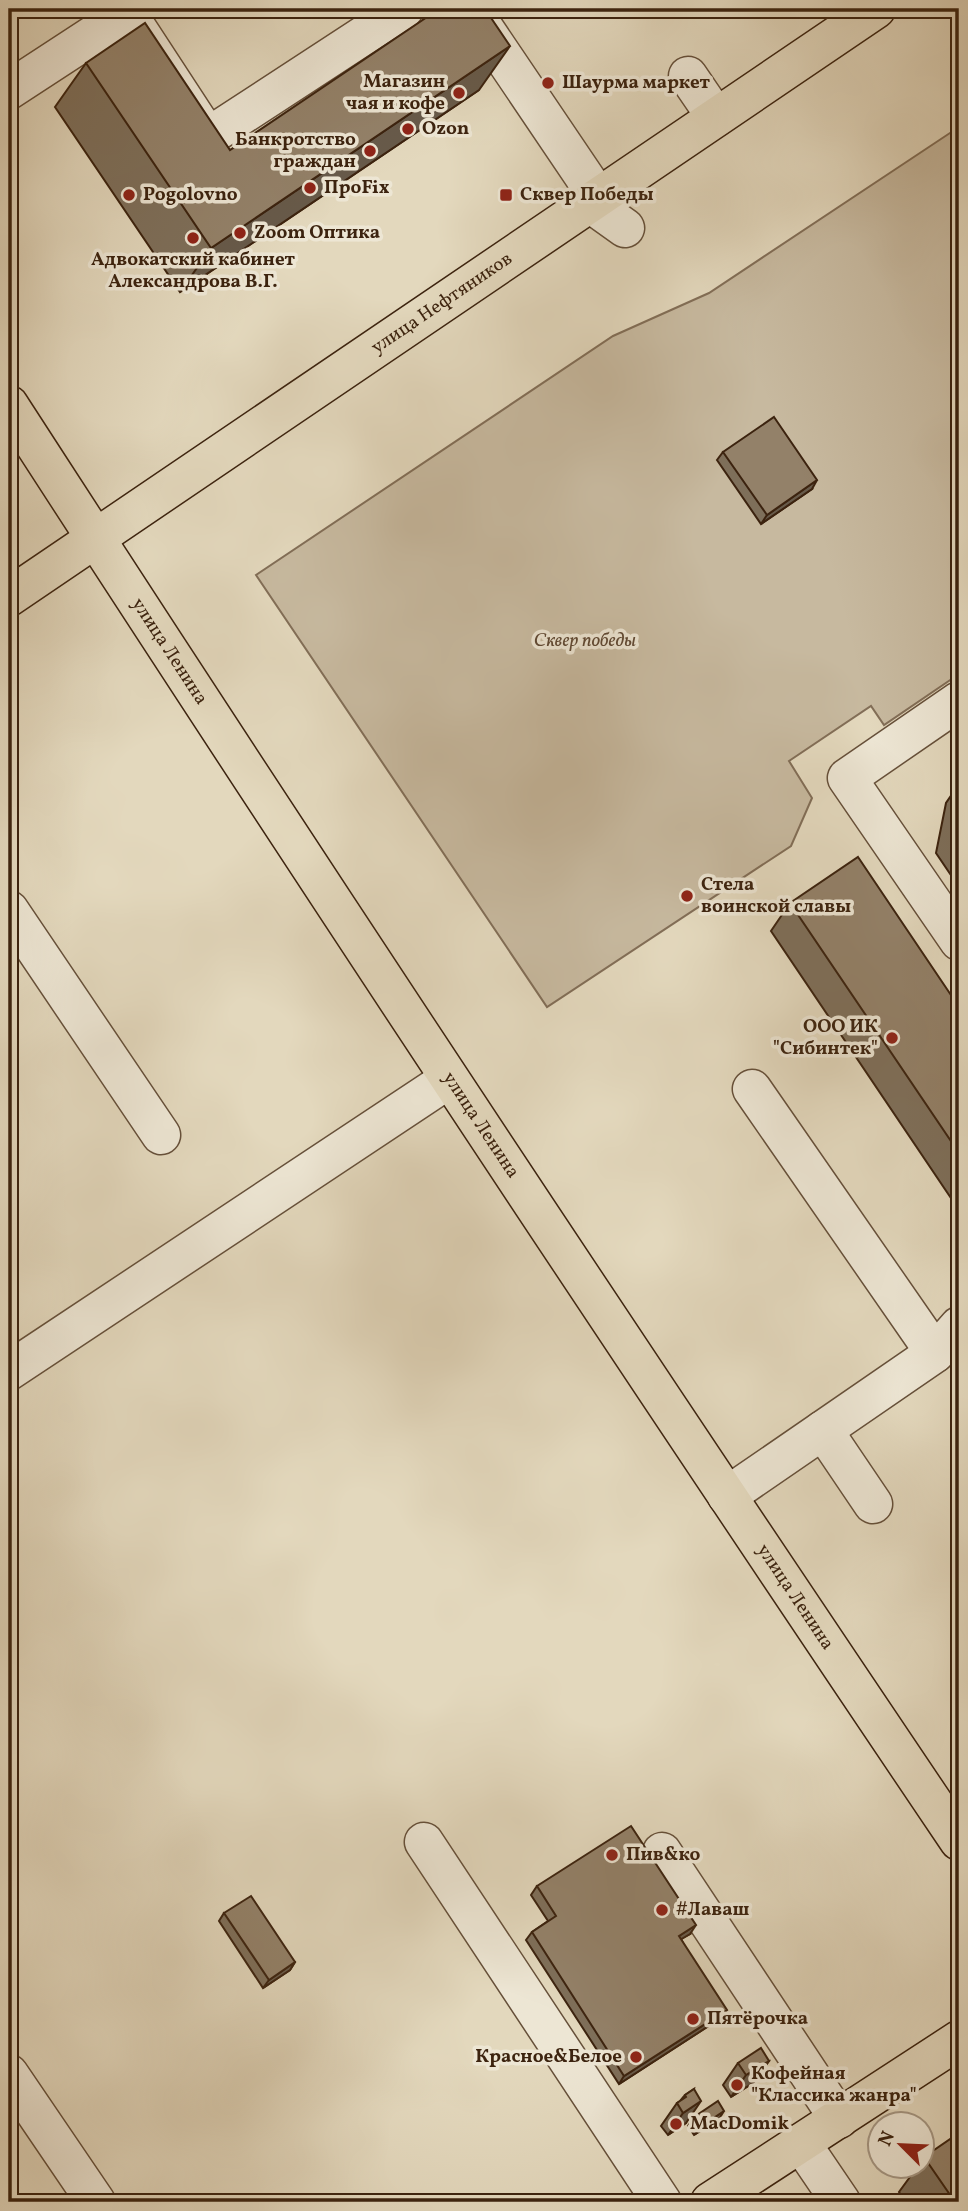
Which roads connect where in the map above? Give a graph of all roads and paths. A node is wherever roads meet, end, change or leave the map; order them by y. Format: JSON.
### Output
{"nodes":[{"id":1,"x":404,"y":9,"type":"edge"},
{"id":2,"x":471,"y":9,"type":"edge"},
{"id":3,"x":876,"y":9,"type":"edge"},
{"id":4,"x":130,"y":11,"type":"edge"},
{"id":5,"x":688,"y":76,"type":"dead end"},
{"id":6,"x":9,"y":90,"type":"edge"},
{"id":7,"x":716,"y":117,"type":"junction"},
{"id":8,"x":594,"y":200,"type":"junction"},
{"id":9,"x":625,"y":228,"type":"dead end"},
{"id":10,"x":9,"y":405,"type":"edge"},
{"id":11,"x":94,"y":538,"type":"junction"},
{"id":12,"x":9,"y":597,"type":"edge"},
{"id":13,"x":959,"y":701,"type":"edge"},
{"id":14,"x":9,"y":910,"type":"edge"},
{"id":15,"x":959,"y":941,"type":"edge"},
{"id":16,"x":449,"y":1079,"type":"junction"},
{"id":17,"x":752,"y":1089,"type":"dead end"},
{"id":18,"x":161,"y":1135,"type":"dead end"},
{"id":19,"x":947,"y":1340,"type":"edge"},
{"id":20,"x":9,"y":1371,"type":"edge"},
{"id":21,"x":823,"y":1430,"type":"junction"},
{"id":22,"x":727,"y":1496,"type":"junction"},
{"id":23,"x":873,"y":1504,"type":"dead end"},
{"id":24,"x":959,"y":1841,"type":"edge"},
{"id":25,"x":424,"y":1842,"type":"dead end"},
{"id":26,"x":662,"y":1852,"type":"dead end"},
{"id":27,"x":959,"y":2040,"type":"edge"},
{"id":28,"x":9,"y":2074,"type":"edge"},
{"id":29,"x":839,"y":2119,"type":"junction"},
{"id":30,"x":801,"y":2143,"type":"junction"},
{"id":31,"x":96,"y":2202,"type":"edge"},
{"id":32,"x":662,"y":2202,"type":"edge"},
{"id":33,"x":710,"y":2202,"type":"edge"},
{"id":34,"x":841,"y":2202,"type":"edge"}],
"edges":[{"from":1,"to":4,"type":"lane"},
{"from":2,"to":8,"type":"lane"},
{"from":3,"to":7,"type":"main road","name":"улица Нефтяников"},
{"from":4,"to":6,"type":"lane"},
{"from":5,"to":7,"type":"lane"},
{"from":7,"to":8,"type":"main road","name":"улица Нефтяников"},
{"from":8,"to":9,"type":"lane"},
{"from":8,"to":11,"type":"main road","name":"улица Нефтяников"},
{"from":10,"to":11,"type":"main road","name":"улица Ленина"},
{"from":11,"to":12,"type":"main road","name":"улица Нефтяников"},
{"from":11,"to":16,"type":"main road","name":"улица Ленина"},
{"from":13,"to":15,"type":"lane"},
{"from":14,"to":18,"type":"lane"},
{"from":16,"to":20,"type":"lane"},
{"from":16,"to":22,"type":"main road","name":"улица Ленина"},
{"from":17,"to":19,"type":"lane"},
{"from":19,"to":21,"type":"lane"},
{"from":21,"to":22,"type":"lane"},
{"from":21,"to":23,"type":"lane"},
{"from":22,"to":24,"type":"main road","name":"улица Ленина"},
{"from":25,"to":32,"type":"lane"},
{"from":26,"to":29,"type":"lane"},
{"from":27,"to":29,"type":"main road"},
{"from":28,"to":31,"type":"lane"},
{"from":29,"to":30,"type":"main road"},
{"from":30,"to":33,"type":"main road"},
{"from":30,"to":34,"type":"lane"}]}
